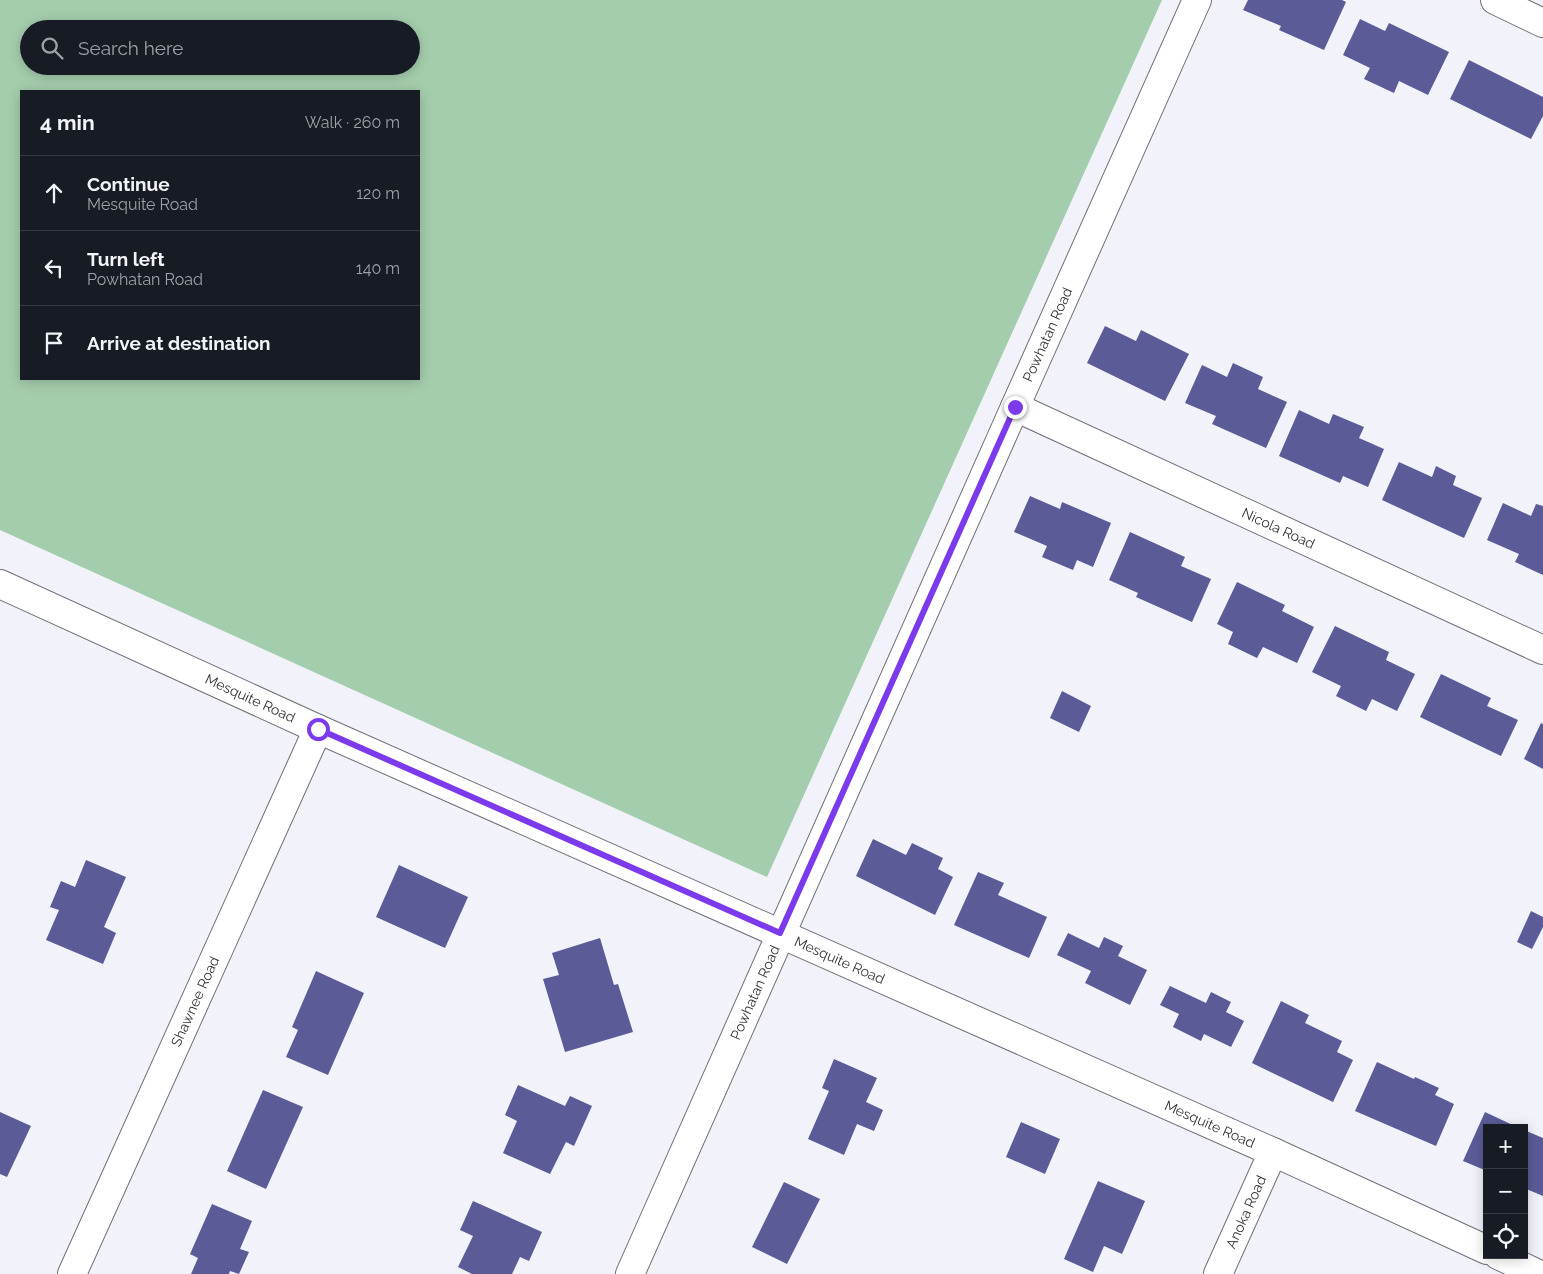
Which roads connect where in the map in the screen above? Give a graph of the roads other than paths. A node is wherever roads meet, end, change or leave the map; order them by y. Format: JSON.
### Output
{"nodes":[{"id":1,"x":1197,"y":0,"type":"edge"},
{"id":2,"x":1495,"y":0,"type":"edge"},
{"id":3,"x":1543,"y":22,"type":"edge"},
{"id":4,"x":1015,"y":407,"type":"junction"},
{"id":5,"x":0,"y":584,"type":"edge"},
{"id":6,"x":1543,"y":650,"type":"edge"},
{"id":7,"x":318,"y":729,"type":"junction"},
{"id":8,"x":780,"y":933,"type":"junction"},
{"id":9,"x":1273,"y":1152,"type":"junction"},
{"id":10,"x":1483,"y":1248,"type":"edge"},
{"id":11,"x":1506,"y":1259,"type":"edge"},
{"id":12,"x":72,"y":1274,"type":"edge"},
{"id":13,"x":630,"y":1274,"type":"edge"},
{"id":14,"x":1218,"y":1274,"type":"edge"},
{"id":15,"x":1538,"y":1274,"type":"edge"}],
"edges":[{"from":1,"to":4,"type":"street","name":"Powhatan Road"},
{"from":2,"to":3,"type":"street"},
{"from":4,"to":6,"type":"street","name":"Nicola Road"},
{"from":4,"to":8,"type":"street","name":"Powhatan Road"},
{"from":5,"to":7,"type":"street","name":"Mesquite Road"},
{"from":7,"to":8,"type":"street","name":"Mesquite Road"},
{"from":7,"to":12,"type":"street","name":"Shawnee Road"},
{"from":8,"to":9,"type":"street","name":"Mesquite Road"},
{"from":8,"to":13,"type":"street","name":"Powhatan Road"},
{"from":9,"to":10,"type":"street","name":"Mesquite Road"},
{"from":9,"to":14,"type":"street","name":"Anoka Road"},
{"from":11,"to":15,"type":"street"}]}
